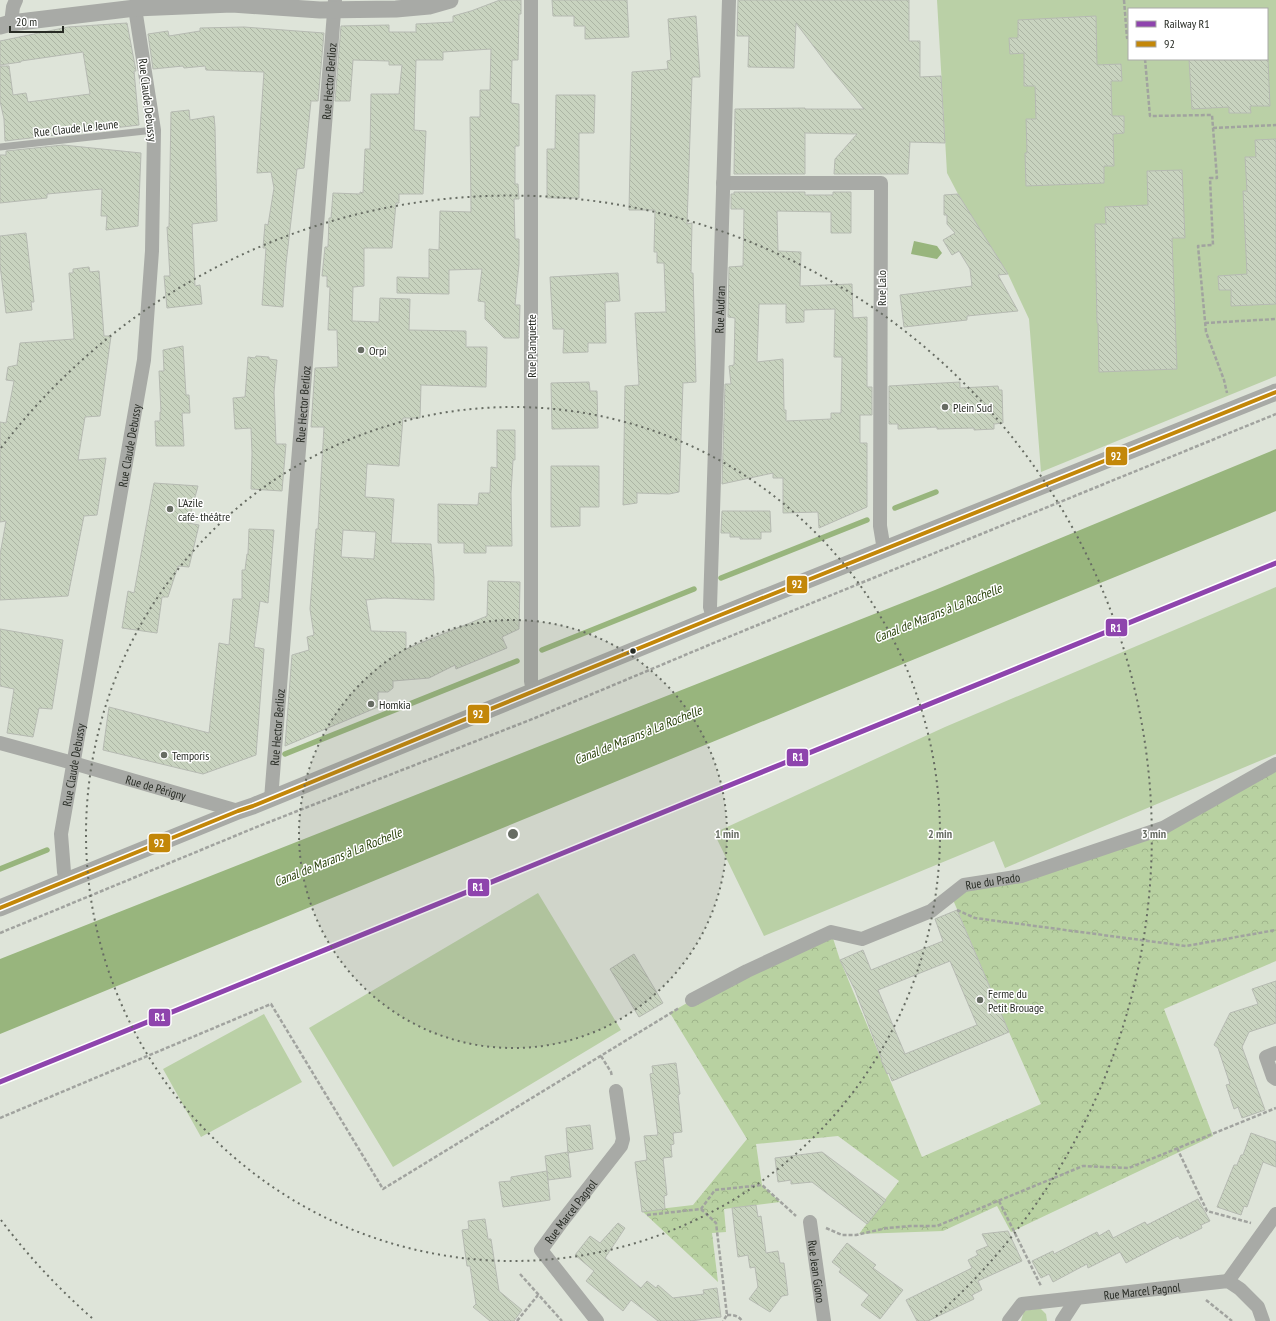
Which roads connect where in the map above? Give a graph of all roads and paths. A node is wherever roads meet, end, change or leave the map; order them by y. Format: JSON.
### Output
{"nodes":[{"id":1,"x":16,"y":0,"type":"edge"},
{"id":2,"x":450,"y":0,"type":"edge"},
{"id":3,"x":531,"y":0,"type":"edge"},
{"id":4,"x":729,"y":0,"type":"edge"},
{"id":5,"x":1124,"y":0,"type":"edge"},
{"id":6,"x":334,"y":5,"type":"edge"},
{"id":7,"x":136,"y":8,"type":"junction"},
{"id":8,"x":6,"y":24,"type":"edge"},
{"id":9,"x":1128,"y":38,"type":"edge"},
{"id":10,"x":1145,"y":60,"type":"edge"},
{"id":11,"x":1276,"y":125,"type":"edge"},
{"id":12,"x":1214,"y":128,"type":"junction"},
{"id":13,"x":154,"y":130,"type":"junction"},
{"id":14,"x":0,"y":147,"type":"edge"},
{"id":15,"x":723,"y":183,"type":"junction"},
{"id":16,"x":1276,"y":320,"type":"edge"},
{"id":17,"x":1205,"y":323,"type":"junction"},
{"id":18,"x":1276,"y":392,"type":"edge"},
{"id":19,"x":1231,"y":410,"type":"junction"},
{"id":20,"x":1276,"y":414,"type":"edge"},
{"id":21,"x":884,"y":550,"type":"junction"},
{"id":22,"x":713,"y":618,"type":"junction"},
{"id":23,"x":533,"y":692,"type":"junction"},
{"id":24,"x":0,"y":743,"type":"edge"},
{"id":25,"x":73,"y":763,"type":"junction"},
{"id":26,"x":1276,"y":764,"type":"edge"},
{"id":27,"x":271,"y":798,"type":"junction"},
{"id":28,"x":238,"y":811,"type":"junction"},
{"id":29,"x":68,"y":880,"type":"junction"},
{"id":30,"x":0,"y":908,"type":"edge"},
{"id":31,"x":931,"y":911,"type":"junction"},
{"id":32,"x":1276,"y":930,"type":"edge"},
{"id":33,"x":0,"y":933,"type":"edge"},
{"id":34,"x":692,"y":1000,"type":"joint"},
{"id":35,"x":1276,"y":1053,"type":"edge"},
{"id":36,"x":601,"y":1056,"type":"junction"},
{"id":37,"x":1276,"y":1079,"type":"edge"},
{"id":38,"x":616,"y":1091,"type":"joint"},
{"id":39,"x":1276,"y":1108,"type":"edge"},
{"id":40,"x":0,"y":1118,"type":"edge"},
{"id":41,"x":1177,"y":1148,"type":"junction"},
{"id":42,"x":999,"y":1200,"type":"junction"},
{"id":43,"x":701,"y":1209,"type":"junction"},
{"id":44,"x":1276,"y":1214,"type":"edge"},
{"id":45,"x":647,"y":1215,"type":"dead end"},
{"id":46,"x":810,"y":1222,"type":"junction"},
{"id":47,"x":1267,"y":1227,"type":"junction"},
{"id":48,"x":1035,"y":1273,"type":"dead end"},
{"id":49,"x":520,"y":1274,"type":"dead end"},
{"id":50,"x":1228,"y":1282,"type":"junction"},
{"id":51,"x":1190,"y":1286,"type":"junction"},
{"id":52,"x":538,"y":1295,"type":"junction"},
{"id":53,"x":1077,"y":1298,"type":"junction"},
{"id":54,"x":727,"y":1315,"type":"junction"},
{"id":55,"x":517,"y":1321,"type":"edge"},
{"id":56,"x":562,"y":1321,"type":"edge"},
{"id":57,"x":597,"y":1321,"type":"edge"},
{"id":58,"x":723,"y":1321,"type":"edge"},
{"id":59,"x":742,"y":1321,"type":"edge"},
{"id":60,"x":824,"y":1321,"type":"edge"},
{"id":61,"x":1009,"y":1321,"type":"edge"},
{"id":62,"x":1062,"y":1321,"type":"edge"},
{"id":63,"x":1232,"y":1321,"type":"edge"},
{"id":64,"x":1263,"y":1321,"type":"edge"}],
"edges":[{"from":1,"to":8,"type":"street"},
{"from":2,"to":6,"type":"street"},
{"from":3,"to":23,"type":"street","name":"Rue Planquette"},
{"from":4,"to":15,"type":"street","name":"Rue Audran"},
{"from":5,"to":9,"type":"path"},
{"from":6,"to":7,"type":"street"},
{"from":6,"to":27,"type":"street","name":"Rue Hector Berlioz"},
{"from":7,"to":8,"type":"street"},
{"from":7,"to":13,"type":"street","name":"Rue Claude Debussy"},
{"from":10,"to":12,"type":"path"},
{"from":11,"to":12,"type":"path"},
{"from":12,"to":17,"type":"path"},
{"from":13,"to":14,"type":"lane","name":"Rue Claude Le Jeune"},
{"from":13,"to":25,"type":"street","name":"Rue Claude Debussy"},
{"from":15,"to":21,"type":"street","name":"Rue Lalo"},
{"from":15,"to":22,"type":"street","name":"Rue Audran"},
{"from":16,"to":17,"type":"path"},
{"from":17,"to":19,"type":"path"},
{"from":18,"to":19,"type":"street"},
{"from":19,"to":21,"type":"street"},
{"from":20,"to":33,"type":"path"},
{"from":21,"to":22,"type":"street"},
{"from":22,"to":23,"type":"street"},
{"from":23,"to":27,"type":"street"},
{"from":24,"to":25,"type":"street","name":"Rue de Périgny"},
{"from":25,"to":28,"type":"street","name":"Rue de Périgny"},
{"from":25,"to":29,"type":"street","name":"Rue Claude Debussy"},
{"from":26,"to":31,"type":"street","name":"Rue du Prado"},
{"from":27,"to":28,"type":"street"},
{"from":28,"to":29,"type":"street"},
{"from":29,"to":30,"type":"street"},
{"from":31,"to":32,"type":"path"},
{"from":31,"to":34,"type":"street","name":"Rue du Prado"},
{"from":34,"to":36,"type":"path"},
{"from":35,"to":37,"type":"street"},
{"from":36,"to":38,"type":"path"},
{"from":36,"to":40,"type":"path"},
{"from":38,"to":57,"type":"street","name":"Rue Marcel Pagnol"},
{"from":39,"to":41,"type":"path"},
{"from":41,"to":42,"type":"path"},
{"from":41,"to":47,"type":"path"},
{"from":42,"to":46,"type":"path"},
{"from":42,"to":48,"type":"path"},
{"from":43,"to":45,"type":"path"},
{"from":43,"to":46,"type":"path"},
{"from":43,"to":54,"type":"path"},
{"from":44,"to":47,"type":"street"},
{"from":46,"to":60,"type":"street","name":"Rue Jean Giono"},
{"from":47,"to":50,"type":"street"},
{"from":49,"to":52,"type":"path"},
{"from":50,"to":51,"type":"street","name":"Rue Marcel Pagnol"},
{"from":50,"to":64,"type":"street"},
{"from":51,"to":53,"type":"street","name":"Rue Marcel Pagnol"},
{"from":51,"to":63,"type":"path"},
{"from":52,"to":55,"type":"path"},
{"from":52,"to":56,"type":"path"},
{"from":53,"to":61,"type":"street","name":"Rue Marcel Pagnol"},
{"from":53,"to":62,"type":"street"},
{"from":54,"to":58,"type":"path"},
{"from":54,"to":59,"type":"path"}]}
